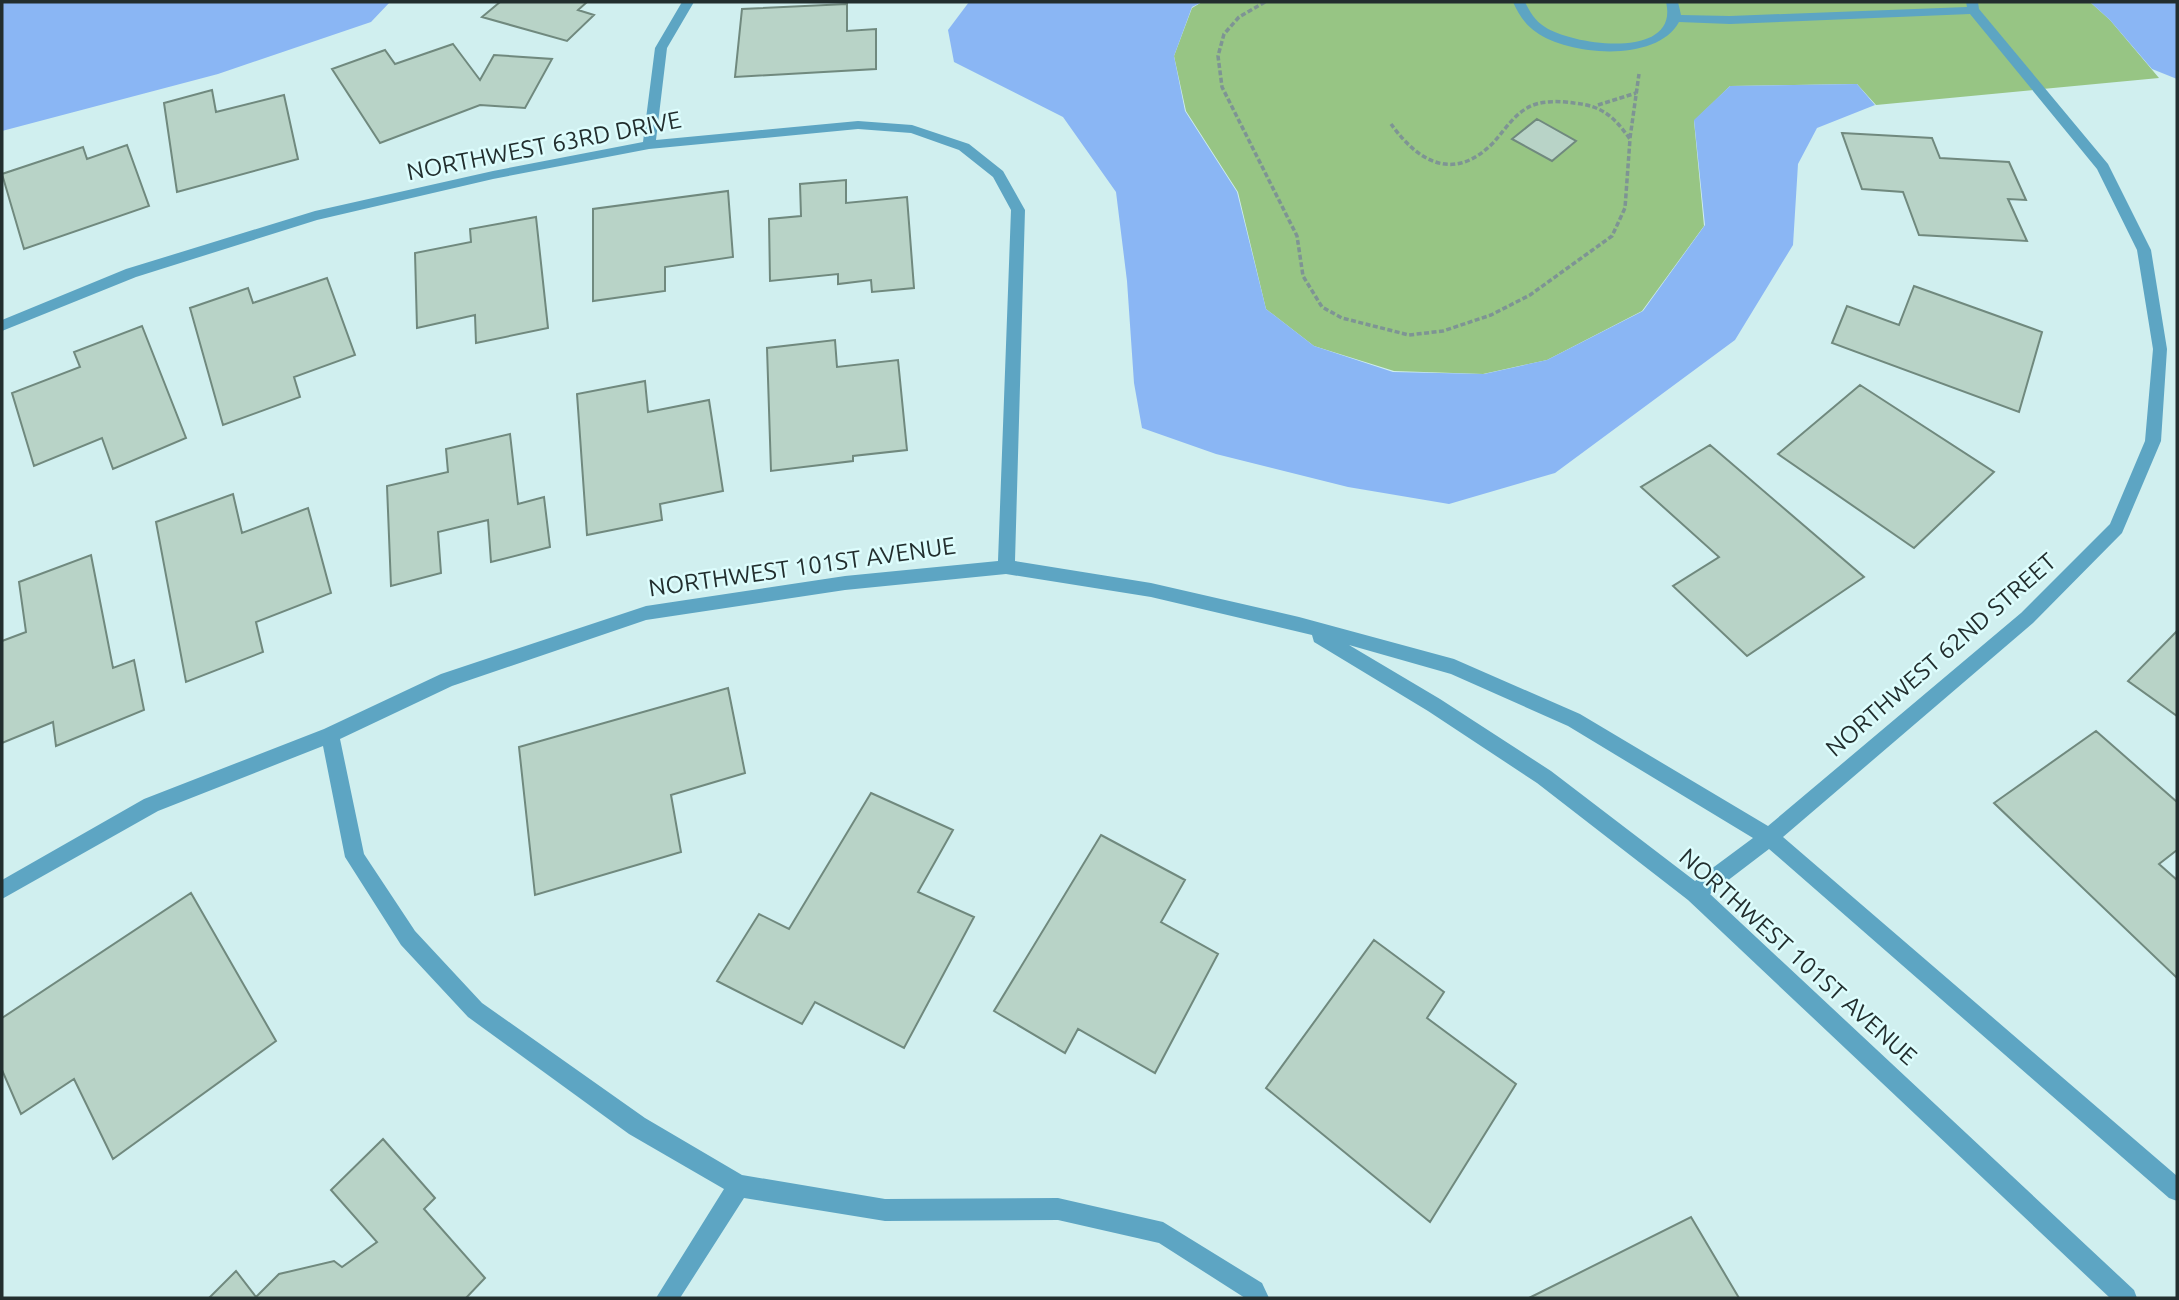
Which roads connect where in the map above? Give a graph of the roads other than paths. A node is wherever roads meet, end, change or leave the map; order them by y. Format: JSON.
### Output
{"nodes":[{"id":1,"x":688,"y":2,"type":"edge"},
{"id":2,"x":1519,"y":2,"type":"edge"},
{"id":3,"x":1672,"y":2,"type":"edge"},
{"id":4,"x":1972,"y":6,"type":"edge"},
{"id":5,"x":1675,"y":18,"type":"junction"},
{"id":6,"x":649,"y":145,"type":"junction"},
{"id":7,"x":2,"y":326,"type":"edge"},
{"id":8,"x":1006,"y":567,"type":"junction"},
{"id":9,"x":1299,"y":624,"type":"junction"},
{"id":10,"x":330,"y":735,"type":"junction"},
{"id":11,"x":1769,"y":837,"type":"junction"},
{"id":12,"x":2,"y":890,"type":"edge"},
{"id":13,"x":1695,"y":893,"type":"junction"},
{"id":14,"x":739,"y":1186,"type":"junction"},
{"id":15,"x":2177,"y":1190,"type":"edge"},
{"id":16,"x":667,"y":1298,"type":"edge"},
{"id":17,"x":1258,"y":1298,"type":"edge"},
{"id":18,"x":2126,"y":1298,"type":"edge"}],
"edges":[{"from":1,"to":6,"type":"street"},
{"from":2,"to":5,"type":"street"},
{"from":3,"to":5,"type":"street"},
{"from":4,"to":5,"type":"street","name":"NORTHWEST 62ND STREET"},
{"from":4,"to":11,"type":"street","name":"NORTHWEST 62ND STREET"},
{"from":6,"to":7,"type":"street","name":"NORTHWEST 63RD DRIVE"},
{"from":6,"to":8,"type":"street","name":"NORTHWEST 63RD DRIVE"},
{"from":8,"to":9,"type":"street","name":"NORTHWEST 101ST AVENUE"},
{"from":8,"to":10,"type":"street","name":"NORTHWEST 101ST AVENUE"},
{"from":9,"to":11,"type":"street","name":"NORTHWEST 101ST AVENUE"},
{"from":9,"to":13,"type":"street","name":"NORTHWEST 101ST AVENUE"},
{"from":10,"to":12,"type":"street","name":"NORTHWEST 101ST AVENUE"},
{"from":10,"to":14,"type":"street"},
{"from":11,"to":13,"type":"street","name":"NORTHWEST 62ND STREET"},
{"from":11,"to":15,"type":"street","name":"NORTHWEST 101ST AVENUE"},
{"from":13,"to":18,"type":"street","name":"NORTHWEST 101ST AVENUE"},
{"from":14,"to":16,"type":"street"},
{"from":14,"to":17,"type":"street"}]}
